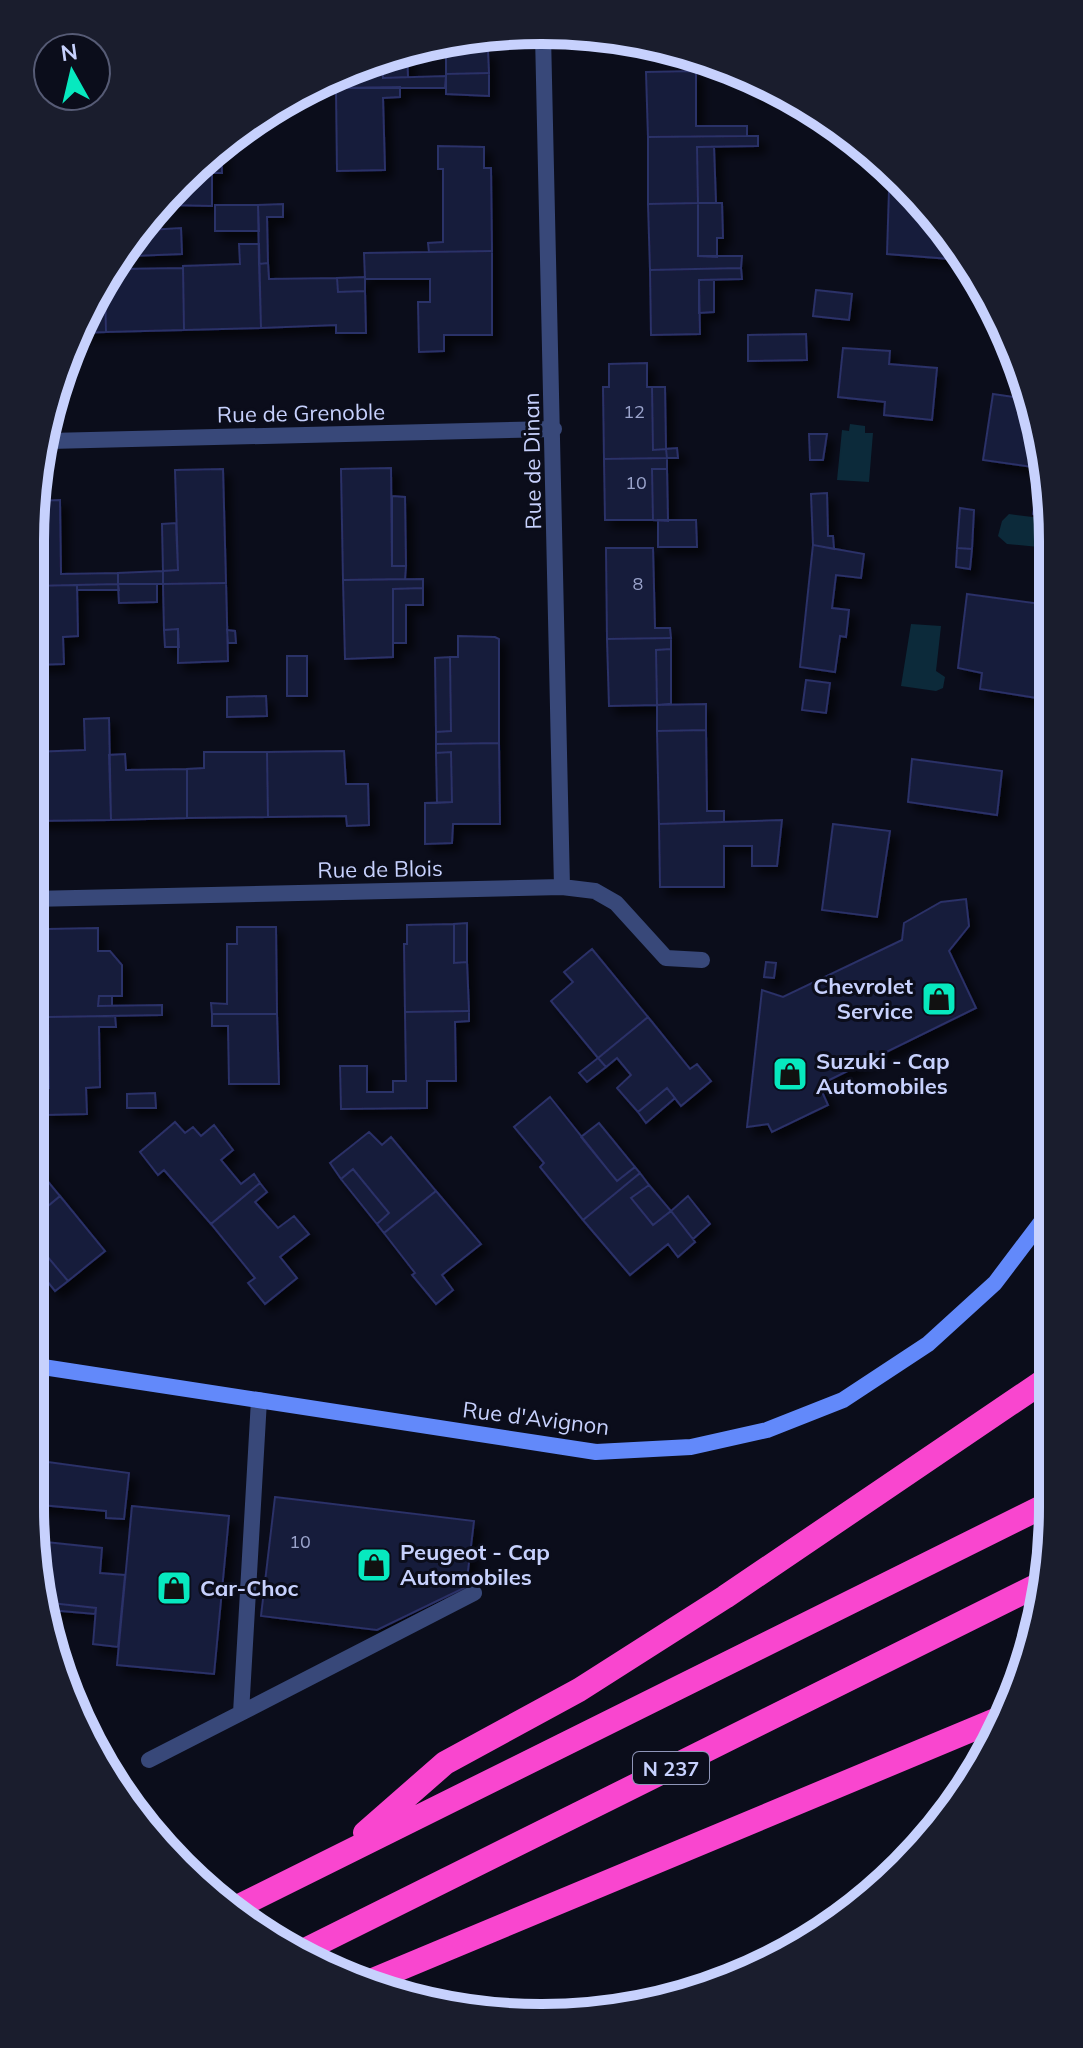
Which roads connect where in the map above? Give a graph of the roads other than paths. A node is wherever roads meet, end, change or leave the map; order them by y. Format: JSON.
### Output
{"nodes":[{"id":1,"x":543,"y":44,"type":"edge"},
{"id":2,"x":554,"y":429,"type":"junction"},
{"id":3,"x":55,"y":441,"type":"edge"},
{"id":4,"x":562,"y":887,"type":"junction"},
{"id":5,"x":44,"y":899,"type":"edge"},
{"id":6,"x":702,"y":960,"type":"dead end"},
{"id":7,"x":1039,"y":1225,"type":"edge"},
{"id":8,"x":44,"y":1367,"type":"edge"},
{"id":9,"x":1039,"y":1384,"type":"edge"},
{"id":10,"x":259,"y":1400,"type":"junction"},
{"id":11,"x":1039,"y":1508,"type":"edge"},
{"id":12,"x":1032,"y":1588,"type":"edge"},
{"id":13,"x":474,"y":1593,"type":"dead end"},
{"id":14,"x":241,"y":1713,"type":"junction"},
{"id":15,"x":990,"y":1722,"type":"edge"},
{"id":16,"x":149,"y":1760,"type":"dead end"},
{"id":17,"x":339,"y":1855,"type":"junction"},
{"id":18,"x":243,"y":1904,"type":"edge"},
{"id":19,"x":311,"y":1947,"type":"edge"},
{"id":20,"x":380,"y":1977,"type":"edge"}],
"edges":[{"from":1,"to":2,"type":"street","name":"Rue de Dinan"},
{"from":2,"to":3,"type":"street","name":"Rue de Grenoble"},
{"from":2,"to":4,"type":"street","name":"Rue de Dinan"},
{"from":4,"to":5,"type":"street","name":"Rue de Blois"},
{"from":4,"to":6,"type":"street","name":"Rue de Blois"},
{"from":7,"to":10,"type":"street","name":"Rue d'Avignon"},
{"from":8,"to":10,"type":"street","name":"Rue d'Avignon"},
{"from":9,"to":17,"type":"highway"},
{"from":10,"to":14,"type":"street"},
{"from":11,"to":17,"type":"highway"},
{"from":12,"to":19,"type":"highway","number":"N 237"},
{"from":13,"to":14,"type":"street"},
{"from":14,"to":16,"type":"street"},
{"from":15,"to":20,"type":"highway"},
{"from":17,"to":18,"type":"highway"}]}
